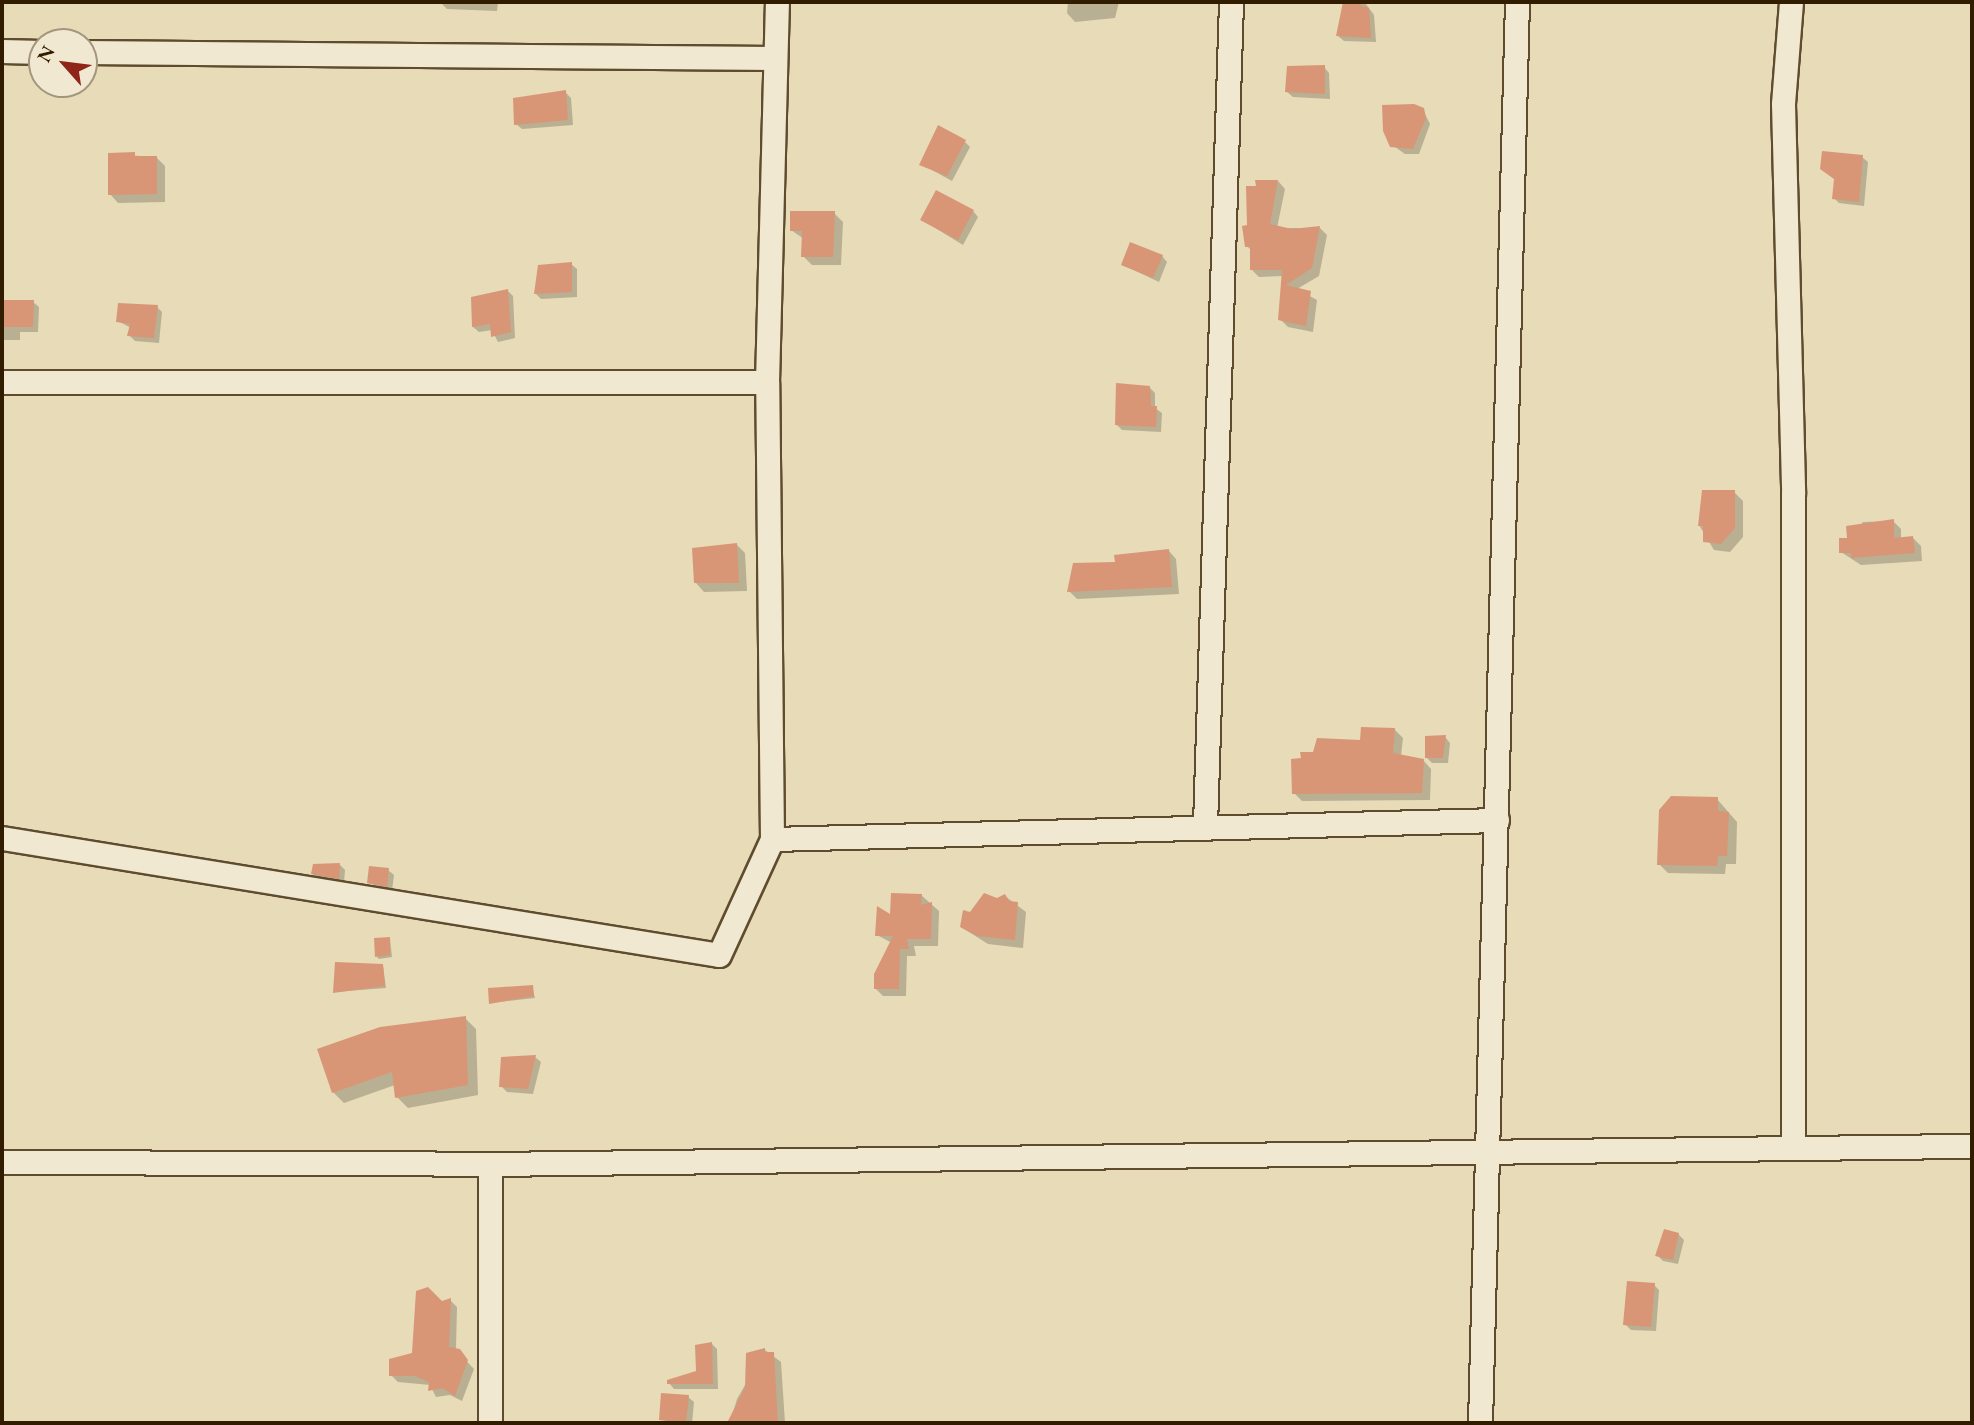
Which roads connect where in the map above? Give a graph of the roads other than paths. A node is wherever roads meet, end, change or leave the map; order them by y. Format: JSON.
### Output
{"nodes":[{"id":1,"x":777,"y":2,"type":"edge"},
{"id":2,"x":1231,"y":2,"type":"edge"},
{"id":3,"x":1517,"y":2,"type":"edge"},
{"id":4,"x":1791,"y":2,"type":"edge"},
{"id":5,"x":2,"y":51,"type":"edge"},
{"id":6,"x":28,"y":52,"type":"edge"},
{"id":7,"x":98,"y":52,"type":"edge"},
{"id":8,"x":775,"y":58,"type":"junction"},
{"id":9,"x":2,"y":382,"type":"edge"},
{"id":10,"x":766,"y":382,"type":"junction"},
{"id":11,"x":1496,"y":820,"type":"junction"},
{"id":12,"x":1205,"y":825,"type":"junction"},
{"id":13,"x":2,"y":838,"type":"edge"},
{"id":14,"x":772,"y":839,"type":"junction"},
{"id":15,"x":1793,"y":1145,"type":"junction"},
{"id":16,"x":1972,"y":1146,"type":"edge"},
{"id":17,"x":1490,"y":1149,"type":"junction"},
{"id":18,"x":2,"y":1162,"type":"edge"},
{"id":19,"x":490,"y":1164,"type":"junction"},
{"id":20,"x":490,"y":1423,"type":"edge"},
{"id":21,"x":1480,"y":1423,"type":"edge"}],
"edges":[{"from":1,"to":8,"type":"street"},
{"from":2,"to":12,"type":"street"},
{"from":3,"to":11,"type":"street"},
{"from":4,"to":15,"type":"street"},
{"from":5,"to":6,"type":"street"},
{"from":7,"to":8,"type":"street"},
{"from":8,"to":10,"type":"street"},
{"from":9,"to":10,"type":"street"},
{"from":10,"to":14,"type":"street"},
{"from":11,"to":12,"type":"street"},
{"from":11,"to":17,"type":"street"},
{"from":12,"to":14,"type":"street"},
{"from":13,"to":14,"type":"street"},
{"from":15,"to":16,"type":"street"},
{"from":15,"to":17,"type":"street"},
{"from":17,"to":19,"type":"street"},
{"from":17,"to":21,"type":"street"},
{"from":18,"to":19,"type":"street"},
{"from":19,"to":20,"type":"street"}]}
